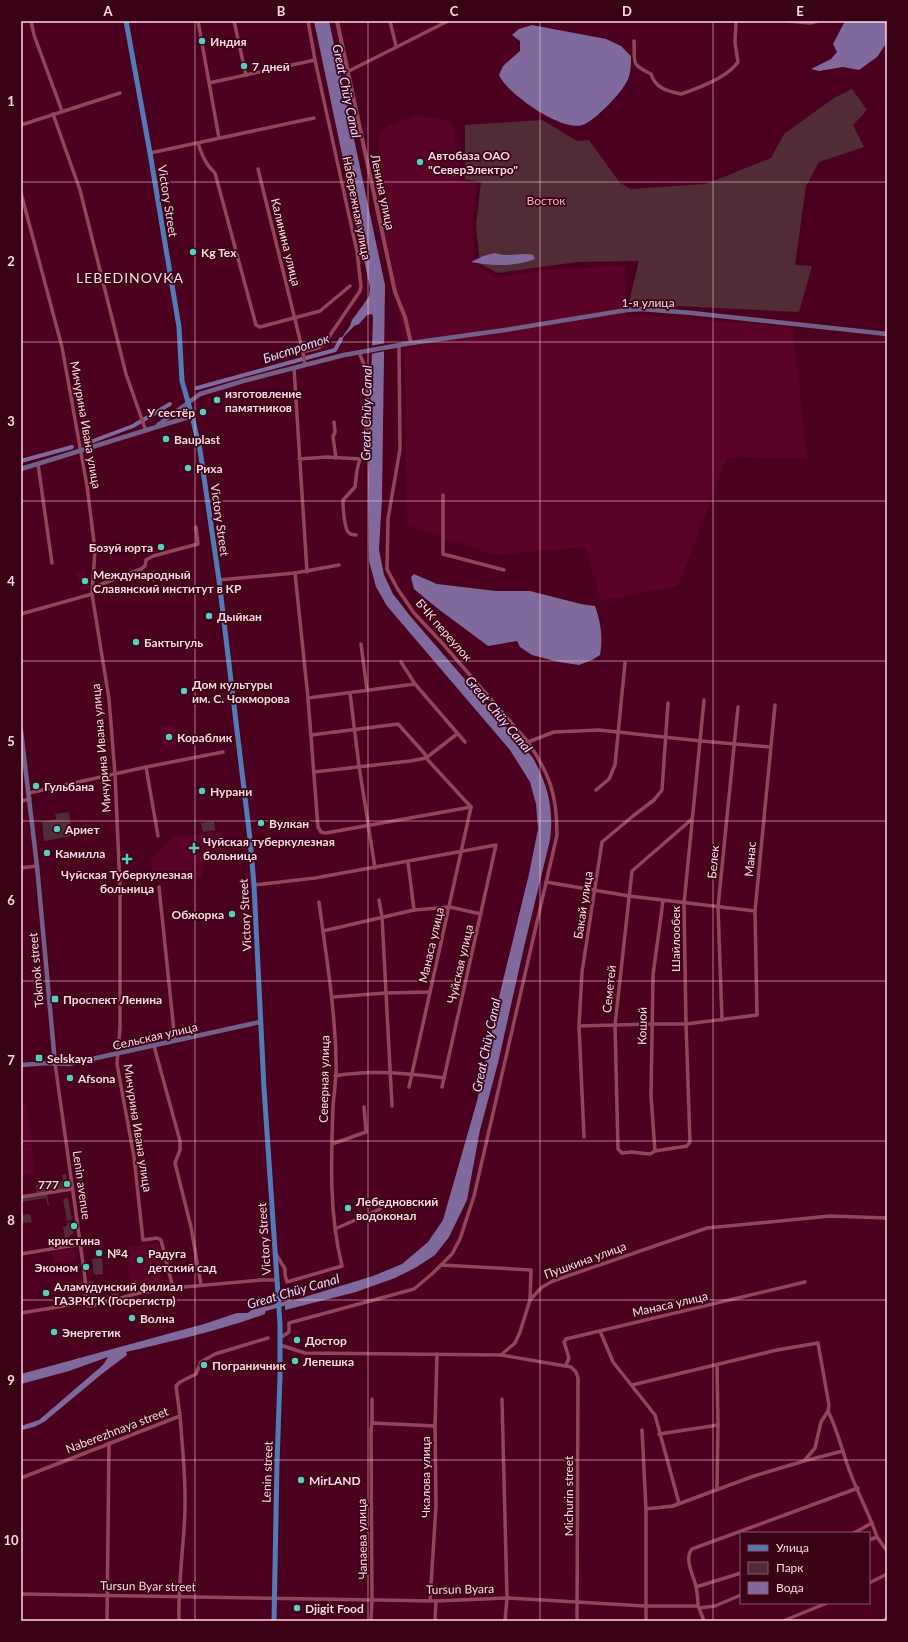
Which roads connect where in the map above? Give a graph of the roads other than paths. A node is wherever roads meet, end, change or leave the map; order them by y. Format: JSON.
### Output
{"nodes":[{"id":1,"x":31,"y":21,"type":"edge"},
{"id":2,"x":126,"y":21,"type":"edge"},
{"id":3,"x":198,"y":21,"type":"edge"},
{"id":4,"x":234,"y":21,"type":"edge"},
{"id":5,"x":308,"y":21,"type":"edge"},
{"id":6,"x":337,"y":21,"type":"edge"},
{"id":7,"x":390,"y":21,"type":"edge"},
{"id":8,"x":448,"y":21,"type":"edge"},
{"id":9,"x":736,"y":21,"type":"edge"},
{"id":10,"x":788,"y":21,"type":"edge"},
{"id":11,"x":818,"y":21,"type":"edge"},
{"id":12,"x":634,"y":41,"type":"dead end"},
{"id":13,"x":396,"y":46,"type":"junction"},
{"id":14,"x":315,"y":60,"type":"junction"},
{"id":15,"x":347,"y":72,"type":"junction"},
{"id":16,"x":246,"y":75,"type":"junction"},
{"id":17,"x":209,"y":83,"type":"junction"},
{"id":18,"x":120,"y":93,"type":"dead end"},
{"id":19,"x":62,"y":111,"type":"junction"},
{"id":20,"x":53,"y":114,"type":"junction"},
{"id":21,"x":314,"y":118,"type":"dead end"},
{"id":22,"x":21,"y":125,"type":"edge"},
{"id":23,"x":219,"y":138,"type":"junction"},
{"id":24,"x":198,"y":143,"type":"junction"},
{"id":25,"x":150,"y":153,"type":"junction"},
{"id":26,"x":258,"y":169,"type":"dead end"},
{"id":27,"x":21,"y":193,"type":"edge"},
{"id":28,"x":26,"y":212,"type":"junction"},
{"id":29,"x":21,"y":214,"type":"edge"},
{"id":30,"x":350,"y":286,"type":"dead end"},
{"id":31,"x":294,"y":319,"type":"junction"},
{"id":32,"x":887,"y":334,"type":"edge"},
{"id":33,"x":411,"y":343,"type":"junction"},
{"id":34,"x":398,"y":345,"type":"junction"},
{"id":35,"x":359,"y":352,"type":"junction"},
{"id":36,"x":303,"y":355,"type":"junction"},
{"id":37,"x":305,"y":365,"type":"junction"},
{"id":38,"x":294,"y":368,"type":"junction"},
{"id":39,"x":189,"y":403,"type":"junction"},
{"id":40,"x":192,"y":416,"type":"junction"},
{"id":41,"x":334,"y":422,"type":"dead end"},
{"id":42,"x":158,"y":425,"type":"junction"},
{"id":43,"x":146,"y":431,"type":"junction"},
{"id":44,"x":81,"y":451,"type":"junction"},
{"id":45,"x":336,"y":458,"type":"junction"},
{"id":46,"x":360,"y":458,"type":"junction"},
{"id":47,"x":299,"y":459,"type":"junction"},
{"id":48,"x":38,"y":464,"type":"junction"},
{"id":49,"x":21,"y":469,"type":"edge"},
{"id":50,"x":443,"y":495,"type":"dead end"},
{"id":51,"x":196,"y":528,"type":"dead end"},
{"id":52,"x":356,"y":535,"type":"dead end"},
{"id":53,"x":52,"y":563,"type":"dead end"},
{"id":54,"x":339,"y":565,"type":"dead end"},
{"id":55,"x":504,"y":570,"type":"dead end"},
{"id":56,"x":307,"y":572,"type":"junction"},
{"id":57,"x":295,"y":573,"type":"junction"},
{"id":58,"x":219,"y":580,"type":"junction"},
{"id":59,"x":94,"y":587,"type":"junction"},
{"id":60,"x":92,"y":594,"type":"junction"},
{"id":61,"x":21,"y":614,"type":"edge"},
{"id":62,"x":361,"y":644,"type":"dead end"},
{"id":63,"x":401,"y":662,"type":"dead end"},
{"id":64,"x":625,"y":663,"type":"dead end"},
{"id":65,"x":415,"y":684,"type":"junction"},
{"id":66,"x":367,"y":690,"type":"junction"},
{"id":67,"x":350,"y":693,"type":"junction"},
{"id":68,"x":308,"y":698,"type":"junction"},
{"id":69,"x":704,"y":700,"type":"dead end"},
{"id":70,"x":668,"y":703,"type":"dead end"},
{"id":71,"x":775,"y":705,"type":"dead end"},
{"id":72,"x":738,"y":707,"type":"dead end"},
{"id":73,"x":355,"y":730,"type":"junction"},
{"id":74,"x":21,"y":731,"type":"edge"},
{"id":75,"x":618,"y":731,"type":"junction"},
{"id":76,"x":457,"y":734,"type":"junction"},
{"id":77,"x":311,"y":735,"type":"junction"},
{"id":78,"x":665,"y":736,"type":"junction"},
{"id":79,"x":701,"y":741,"type":"junction"},
{"id":80,"x":465,"y":742,"type":"dead end"},
{"id":81,"x":528,"y":742,"type":"junction"},
{"id":82,"x":734,"y":744,"type":"junction"},
{"id":83,"x":770,"y":747,"type":"junction"},
{"id":84,"x":223,"y":752,"type":"dead end"},
{"id":85,"x":426,"y":756,"type":"junction"},
{"id":86,"x":359,"y":766,"type":"junction"},
{"id":87,"x":146,"y":767,"type":"junction"},
{"id":88,"x":314,"y":772,"type":"junction"},
{"id":89,"x":115,"y":774,"type":"junction"},
{"id":90,"x":596,"y":790,"type":"dead end"},
{"id":91,"x":29,"y":793,"type":"junction"},
{"id":92,"x":30,"y":799,"type":"junction"},
{"id":93,"x":21,"y":801,"type":"edge"},
{"id":94,"x":471,"y":807,"type":"junction"},
{"id":95,"x":692,"y":819,"type":"junction"},
{"id":96,"x":368,"y":827,"type":"junction"},
{"id":97,"x":158,"y":836,"type":"dead end"},
{"id":98,"x":461,"y":852,"type":"junction"},
{"id":99,"x":408,"y":862,"type":"junction"},
{"id":100,"x":36,"y":866,"type":"junction"},
{"id":101,"x":21,"y":868,"type":"edge"},
{"id":102,"x":374,"y":868,"type":"junction"},
{"id":103,"x":546,"y":882,"type":"junction"},
{"id":104,"x":254,"y":885,"type":"junction"},
{"id":105,"x":159,"y":887,"type":"dead end"},
{"id":106,"x":595,"y":891,"type":"junction"},
{"id":107,"x":628,"y":896,"type":"junction"},
{"id":108,"x":379,"y":900,"type":"dead end"},
{"id":109,"x":663,"y":901,"type":"junction"},
{"id":110,"x":319,"y":902,"type":"dead end"},
{"id":111,"x":684,"y":904,"type":"junction"},
{"id":112,"x":450,"y":907,"type":"junction"},
{"id":113,"x":718,"y":907,"type":"junction"},
{"id":114,"x":414,"y":910,"type":"junction"},
{"id":115,"x":755,"y":911,"type":"junction"},
{"id":116,"x":481,"y":914,"type":"junction"},
{"id":117,"x":382,"y":917,"type":"junction"},
{"id":118,"x":323,"y":930,"type":"junction"},
{"id":119,"x":430,"y":992,"type":"junction"},
{"id":120,"x":385,"y":993,"type":"junction"},
{"id":121,"x":333,"y":997,"type":"junction"},
{"id":122,"x":722,"y":1020,"type":"junction"},
{"id":123,"x":260,"y":1022,"type":"junction"},
{"id":124,"x":652,"y":1024,"type":"junction"},
{"id":125,"x":686,"y":1024,"type":"junction"},
{"id":126,"x":615,"y":1025,"type":"junction"},
{"id":127,"x":579,"y":1026,"type":"junction"},
{"id":128,"x":175,"y":1042,"type":"junction"},
{"id":129,"x":154,"y":1046,"type":"junction"},
{"id":130,"x":118,"y":1055,"type":"junction"},
{"id":131,"x":21,"y":1064,"type":"edge"},
{"id":132,"x":54,"y":1064,"type":"junction"},
{"id":133,"x":391,"y":1073,"type":"junction"},
{"id":134,"x":412,"y":1073,"type":"junction"},
{"id":135,"x":335,"y":1076,"type":"junction"},
{"id":136,"x":444,"y":1078,"type":"junction"},
{"id":137,"x":409,"y":1087,"type":"dead end"},
{"id":138,"x":442,"y":1087,"type":"dead end"},
{"id":139,"x":392,"y":1106,"type":"dead end"},
{"id":140,"x":364,"y":1107,"type":"dead end"},
{"id":141,"x":584,"y":1137,"type":"dead end"},
{"id":142,"x":332,"y":1144,"type":"junction"},
{"id":143,"x":655,"y":1151,"type":"junction"},
{"id":144,"x":72,"y":1188,"type":"junction"},
{"id":145,"x":21,"y":1197,"type":"edge"},
{"id":146,"x":380,"y":1209,"type":"dead end"},
{"id":147,"x":887,"y":1218,"type":"edge"},
{"id":148,"x":335,"y":1229,"type":"junction"},
{"id":149,"x":81,"y":1244,"type":"junction"},
{"id":150,"x":275,"y":1251,"type":"junction"},
{"id":151,"x":21,"y":1254,"type":"edge"},
{"id":152,"x":441,"y":1265,"type":"junction"},
{"id":153,"x":277,"y":1280,"type":"junction"},
{"id":154,"x":805,"y":1282,"type":"dead end"},
{"id":155,"x":201,"y":1285,"type":"junction"},
{"id":156,"x":173,"y":1288,"type":"junction"},
{"id":157,"x":530,"y":1300,"type":"junction"},
{"id":158,"x":82,"y":1303,"type":"junction"},
{"id":159,"x":21,"y":1313,"type":"edge"},
{"id":160,"x":280,"y":1324,"type":"joint"},
{"id":161,"x":600,"y":1331,"type":"junction"},
{"id":162,"x":268,"y":1338,"type":"dead end"},
{"id":163,"x":280,"y":1338,"type":"junction"},
{"id":164,"x":280,"y":1345,"type":"junction"},
{"id":165,"x":437,"y":1354,"type":"junction"},
{"id":166,"x":501,"y":1355,"type":"junction"},
{"id":167,"x":716,"y":1364,"type":"junction"},
{"id":168,"x":566,"y":1365,"type":"junction"},
{"id":169,"x":632,"y":1385,"type":"junction"},
{"id":170,"x":372,"y":1399,"type":"dead end"},
{"id":171,"x":502,"y":1399,"type":"dead end"},
{"id":172,"x":828,"y":1411,"type":"junction"},
{"id":173,"x":180,"y":1416,"type":"junction"},
{"id":174,"x":372,"y":1423,"type":"junction"},
{"id":175,"x":718,"y":1425,"type":"junction"},
{"id":176,"x":435,"y":1426,"type":"junction"},
{"id":177,"x":642,"y":1430,"type":"dead end"},
{"id":178,"x":660,"y":1434,"type":"junction"},
{"id":179,"x":109,"y":1443,"type":"junction"},
{"id":180,"x":843,"y":1451,"type":"junction"},
{"id":181,"x":804,"y":1461,"type":"junction"},
{"id":182,"x":21,"y":1478,"type":"edge"},
{"id":183,"x":858,"y":1488,"type":"junction"},
{"id":184,"x":717,"y":1490,"type":"junction"},
{"id":185,"x":679,"y":1503,"type":"junction"},
{"id":186,"x":646,"y":1509,"type":"junction"},
{"id":187,"x":872,"y":1523,"type":"junction"},
{"id":188,"x":856,"y":1532,"type":"edge"},
{"id":189,"x":878,"y":1537,"type":"junction"},
{"id":190,"x":870,"y":1540,"type":"edge"},
{"id":191,"x":887,"y":1551,"type":"edge"},
{"id":192,"x":740,"y":1573,"type":"edge"},
{"id":193,"x":887,"y":1574,"type":"edge"},
{"id":194,"x":870,"y":1583,"type":"edge"},
{"id":195,"x":696,"y":1587,"type":"junction"},
{"id":196,"x":21,"y":1594,"type":"edge"},
{"id":197,"x":740,"y":1595,"type":"edge"},
{"id":198,"x":108,"y":1596,"type":"junction"},
{"id":199,"x":178,"y":1597,"type":"junction"},
{"id":200,"x":275,"y":1598,"type":"junction"},
{"id":201,"x":507,"y":1598,"type":"junction"},
{"id":202,"x":372,"y":1599,"type":"junction"},
{"id":203,"x":430,"y":1601,"type":"junction"},
{"id":204,"x":436,"y":1601,"type":"junction"},
{"id":205,"x":577,"y":1601,"type":"junction"},
{"id":206,"x":825,"y":1604,"type":"edge"},
{"id":207,"x":645,"y":1606,"type":"junction"},
{"id":208,"x":699,"y":1607,"type":"junction"},
{"id":209,"x":887,"y":1619,"type":"edge"},
{"id":210,"x":107,"y":1621,"type":"edge"},
{"id":211,"x":179,"y":1621,"type":"edge"},
{"id":212,"x":274,"y":1621,"type":"edge"},
{"id":213,"x":371,"y":1621,"type":"edge"},
{"id":214,"x":436,"y":1621,"type":"edge"},
{"id":215,"x":505,"y":1621,"type":"edge"},
{"id":216,"x":577,"y":1621,"type":"edge"},
{"id":217,"x":646,"y":1621,"type":"edge"},
{"id":218,"x":704,"y":1621,"type":"edge"},
{"id":219,"x":783,"y":1621,"type":"edge"},
{"id":220,"x":883,"y":1621,"type":"edge"}],
"edges":[{"from":1,"to":19,"type":"street"},
{"from":2,"to":25,"type":"main road","name":"Victory Street"},
{"from":3,"to":17,"type":"street"},
{"from":4,"to":16,"type":"street"},
{"from":5,"to":14,"type":"street","name":"Набережная улица"},
{"from":6,"to":15,"type":"street","name":"Ленина улица"},
{"from":7,"to":13,"type":"street"},
{"from":8,"to":13,"type":"street"},
{"from":9,"to":12,"type":"street"},
{"from":10,"to":11,"type":"street"},
{"from":13,"to":15,"type":"street"},
{"from":14,"to":16,"type":"street"},
{"from":14,"to":36,"type":"street","name":"Набережная улица"},
{"from":15,"to":33,"type":"street","name":"Ленина улица"},
{"from":16,"to":17,"type":"street"},
{"from":17,"to":23,"type":"street"},
{"from":18,"to":19,"type":"street"},
{"from":19,"to":20,"type":"street"},
{"from":20,"to":22,"type":"street"},
{"from":20,"to":43,"type":"street"},
{"from":21,"to":23,"type":"street"},
{"from":23,"to":24,"type":"street"},
{"from":24,"to":25,"type":"street"},
{"from":24,"to":31,"type":"street"},
{"from":25,"to":39,"type":"main road","name":"Victory Street"},
{"from":26,"to":31,"type":"street","name":"Калинина улица"},
{"from":27,"to":28,"type":"street","name":"Мичурина Ивана улица"},
{"from":28,"to":29,"type":"street"},
{"from":28,"to":44,"type":"street","name":"Мичурина Ивана улица"},
{"from":30,"to":31,"type":"street"},
{"from":31,"to":36,"type":"street","name":"Калинина улица"},
{"from":32,"to":33,"type":"main road","name":"1-я улица"},
{"from":33,"to":34,"type":"main road","name":"1-я улица"},
{"from":34,"to":35,"type":"main road","name":"1-я улица"},
{"from":34,"to":81,"type":"street","name":"БЧК переулок"},
{"from":35,"to":37,"type":"main road"},
{"from":35,"to":46,"type":"street"},
{"from":36,"to":37,"type":"street","name":"Калинина улица"},
{"from":37,"to":38,"type":"main road"},
{"from":38,"to":39,"type":"main road"},
{"from":38,"to":47,"type":"street"},
{"from":39,"to":40,"type":"main road","name":"Victory Street"},
{"from":39,"to":42,"type":"main road"},
{"from":40,"to":42,"type":"main road"},
{"from":40,"to":58,"type":"main road","name":"Victory Street"},
{"from":41,"to":45,"type":"street"},
{"from":42,"to":43,"type":"main road"},
{"from":43,"to":44,"type":"main road"},
{"from":44,"to":48,"type":"main road"},
{"from":44,"to":59,"type":"street","name":"Мичурина Ивана улица"},
{"from":45,"to":46,"type":"street"},
{"from":45,"to":47,"type":"street"},
{"from":46,"to":52,"type":"street"},
{"from":47,"to":56,"type":"street"},
{"from":48,"to":49,"type":"main road"},
{"from":48,"to":53,"type":"street"},
{"from":50,"to":55,"type":"street"},
{"from":51,"to":59,"type":"street"},
{"from":54,"to":56,"type":"street"},
{"from":56,"to":57,"type":"street"},
{"from":57,"to":58,"type":"street"},
{"from":57,"to":68,"type":"street"},
{"from":58,"to":104,"type":"main road","name":"Victory Street"},
{"from":59,"to":60,"type":"street","name":"Мичурина Ивана улица"},
{"from":60,"to":61,"type":"street"},
{"from":60,"to":89,"type":"street","name":"Мичурина Ивана улица"},
{"from":62,"to":66,"type":"street"},
{"from":63,"to":65,"type":"street"},
{"from":64,"to":75,"type":"street"},
{"from":65,"to":66,"type":"street"},
{"from":65,"to":76,"type":"street"},
{"from":66,"to":67,"type":"street"},
{"from":67,"to":68,"type":"street"},
{"from":67,"to":73,"type":"street"},
{"from":68,"to":77,"type":"street"},
{"from":69,"to":79,"type":"street","name":"Шайлообек"},
{"from":70,"to":78,"type":"street","name":"Бакай улица"},
{"from":71,"to":83,"type":"street","name":"Манас"},
{"from":72,"to":82,"type":"street","name":"Белек"},
{"from":73,"to":77,"type":"street"},
{"from":73,"to":85,"type":"street"},
{"from":73,"to":86,"type":"street"},
{"from":74,"to":91,"type":"main road","name":"Tokmok street"},
{"from":75,"to":78,"type":"street"},
{"from":75,"to":81,"type":"street"},
{"from":75,"to":90,"type":"street"},
{"from":76,"to":80,"type":"street"},
{"from":76,"to":85,"type":"street"},
{"from":77,"to":88,"type":"street"},
{"from":78,"to":79,"type":"street"},
{"from":78,"to":106,"type":"street","name":"Бакай улица"},
{"from":79,"to":82,"type":"street"},
{"from":79,"to":95,"type":"street","name":"Шайлообек"},
{"from":81,"to":103,"type":"street","name":"БЧК переулок"},
{"from":82,"to":83,"type":"street"},
{"from":82,"to":113,"type":"street","name":"Белек"},
{"from":83,"to":115,"type":"street","name":"Манас"},
{"from":84,"to":87,"type":"street"},
{"from":85,"to":86,"type":"street"},
{"from":85,"to":94,"type":"street"},
{"from":86,"to":88,"type":"street"},
{"from":86,"to":96,"type":"street"},
{"from":87,"to":89,"type":"street"},
{"from":87,"to":97,"type":"street"},
{"from":88,"to":96,"type":"street"},
{"from":89,"to":91,"type":"street"},
{"from":89,"to":130,"type":"street","name":"Мичурина Ивана улица"},
{"from":91,"to":92,"type":"main road","name":"Tokmok street"},
{"from":92,"to":93,"type":"street"},
{"from":92,"to":100,"type":"main road","name":"Tokmok street"},
{"from":94,"to":96,"type":"street"},
{"from":94,"to":98,"type":"street","name":"Манаса улица"},
{"from":95,"to":107,"type":"street","name":"Семетей"},
{"from":95,"to":111,"type":"street","name":"Шайлообек"},
{"from":96,"to":102,"type":"street"},
{"from":98,"to":99,"type":"street"},
{"from":98,"to":112,"type":"street","name":"Манаса улица"},
{"from":98,"to":116,"type":"street","name":"Чуйская улица"},
{"from":99,"to":102,"type":"street"},
{"from":99,"to":114,"type":"street"},
{"from":100,"to":101,"type":"street"},
{"from":100,"to":132,"type":"main road","name":"Tokmok street"},
{"from":102,"to":104,"type":"street"},
{"from":103,"to":106,"type":"street"},
{"from":103,"to":152,"type":"street","name":"БЧК переулок"},
{"from":104,"to":123,"type":"main road","name":"Victory Street"},
{"from":105,"to":128,"type":"street"},
{"from":106,"to":107,"type":"street"},
{"from":106,"to":127,"type":"street","name":"Бакай улица"},
{"from":107,"to":109,"type":"street"},
{"from":107,"to":126,"type":"street","name":"Семетей"},
{"from":108,"to":117,"type":"street"},
{"from":109,"to":111,"type":"street"},
{"from":109,"to":124,"type":"street","name":"Кошой"},
{"from":110,"to":118,"type":"street","name":"Северная улица"},
{"from":111,"to":113,"type":"street"},
{"from":111,"to":125,"type":"street","name":"Шайлообек"},
{"from":112,"to":114,"type":"street"},
{"from":112,"to":116,"type":"street"},
{"from":112,"to":119,"type":"street","name":"Манаса улица"},
{"from":113,"to":115,"type":"street"},
{"from":113,"to":122,"type":"street","name":"Белек"},
{"from":114,"to":117,"type":"street"},
{"from":115,"to":122,"type":"street","name":"Манас"},
{"from":116,"to":136,"type":"street","name":"Чуйская улица"},
{"from":117,"to":118,"type":"street"},
{"from":117,"to":120,"type":"street"},
{"from":118,"to":121,"type":"street","name":"Северная улица"},
{"from":119,"to":120,"type":"street"},
{"from":119,"to":134,"type":"street","name":"Манаса улица"},
{"from":120,"to":121,"type":"street"},
{"from":120,"to":133,"type":"street"},
{"from":121,"to":135,"type":"street","name":"Северная улица"},
{"from":122,"to":125,"type":"street"},
{"from":123,"to":128,"type":"main road","name":"Сельская улица"},
{"from":123,"to":150,"type":"main road","name":"Victory Street"},
{"from":124,"to":125,"type":"street"},
{"from":124,"to":126,"type":"street"},
{"from":124,"to":143,"type":"street","name":"Кошой"},
{"from":125,"to":143,"type":"street","name":"Шайлообек"},
{"from":126,"to":127,"type":"street"},
{"from":126,"to":143,"type":"street","name":"Семетей"},
{"from":127,"to":141,"type":"street","name":"Бакай улица"},
{"from":128,"to":129,"type":"main road","name":"Сельская улица"},
{"from":129,"to":130,"type":"main road","name":"Сельская улица"},
{"from":129,"to":155,"type":"street"},
{"from":130,"to":132,"type":"main road","name":"Сельская улица"},
{"from":130,"to":156,"type":"street","name":"Мичурина Ивана улица"},
{"from":131,"to":132,"type":"main road","name":"Сельская улица"},
{"from":132,"to":144,"type":"street","name":"Lenin avenue"},
{"from":133,"to":134,"type":"street"},
{"from":133,"to":135,"type":"street"},
{"from":133,"to":139,"type":"street"},
{"from":134,"to":136,"type":"street"},
{"from":134,"to":137,"type":"street","name":"Манаса улица"},
{"from":135,"to":142,"type":"street","name":"Северная улица"},
{"from":136,"to":138,"type":"street","name":"Чуйская улица"},
{"from":140,"to":142,"type":"street"},
{"from":142,"to":148,"type":"street","name":"Северная улица"},
{"from":144,"to":145,"type":"street"},
{"from":144,"to":149,"type":"street","name":"Lenin avenue"},
{"from":146,"to":148,"type":"street"},
{"from":147,"to":157,"type":"street","name":"Пушкина улица"},
{"from":148,"to":150,"type":"street","name":"Северная улица"},
{"from":149,"to":151,"type":"street"},
{"from":149,"to":158,"type":"street","name":"Lenin avenue"},
{"from":150,"to":153,"type":"main road","name":"Victory Street"},
{"from":152,"to":157,"type":"street"},
{"from":152,"to":163,"type":"street","name":"БЧК переулок"},
{"from":153,"to":155,"type":"street"},
{"from":153,"to":160,"type":"main road","name":"Victory Street"},
{"from":154,"to":161,"type":"street","name":"Манаса улица"},
{"from":155,"to":156,"type":"street"},
{"from":156,"to":158,"type":"street"},
{"from":157,"to":166,"type":"street","name":"Пушкина улица"},
{"from":158,"to":159,"type":"street"},
{"from":160,"to":163,"type":"main road","name":"Lenin street"},
{"from":161,"to":168,"type":"street","name":"Манаса улица"},
{"from":161,"to":169,"type":"street"},
{"from":162,"to":173,"type":"street","name":"Naberezhnaya street"},
{"from":163,"to":164,"type":"main road","name":"Lenin street"},
{"from":164,"to":165,"type":"street"},
{"from":164,"to":200,"type":"main road","name":"Lenin street"},
{"from":165,"to":166,"type":"street"},
{"from":165,"to":176,"type":"street","name":"Чкалова улица"},
{"from":166,"to":168,"type":"street"},
{"from":167,"to":169,"type":"street"},
{"from":167,"to":172,"type":"street"},
{"from":167,"to":175,"type":"street"},
{"from":168,"to":205,"type":"street","name":"Michurin street"},
{"from":169,"to":178,"type":"street"},
{"from":170,"to":174,"type":"street","name":"Чапаева улица"},
{"from":171,"to":201,"type":"street"},
{"from":172,"to":180,"type":"street"},
{"from":172,"to":181,"type":"street"},
{"from":173,"to":179,"type":"street","name":"Naberezhnaya street"},
{"from":173,"to":199,"type":"street"},
{"from":174,"to":176,"type":"street"},
{"from":174,"to":202,"type":"street","name":"Чапаева улица"},
{"from":175,"to":178,"type":"street"},
{"from":175,"to":184,"type":"street"},
{"from":176,"to":203,"type":"street","name":"Чкалова улица"},
{"from":177,"to":186,"type":"street"},
{"from":178,"to":185,"type":"street"},
{"from":179,"to":182,"type":"street","name":"Naberezhnaya street"},
{"from":179,"to":198,"type":"street"},
{"from":180,"to":181,"type":"street"},
{"from":180,"to":183,"type":"street"},
{"from":181,"to":184,"type":"street"},
{"from":183,"to":187,"type":"street"},
{"from":183,"to":195,"type":"street"},
{"from":184,"to":185,"type":"street"},
{"from":185,"to":186,"type":"street"},
{"from":186,"to":207,"type":"street"},
{"from":187,"to":188,"type":"street"},
{"from":187,"to":189,"type":"street"},
{"from":189,"to":190,"type":"street"},
{"from":189,"to":191,"type":"street"},
{"from":192,"to":195,"type":"street"},
{"from":193,"to":194,"type":"street"},
{"from":195,"to":208,"type":"street"},
{"from":196,"to":198,"type":"street","name":"Tursun Byar street"},
{"from":197,"to":208,"type":"street","name":"Tursun Byara"},
{"from":198,"to":199,"type":"street","name":"Tursun Byar street"},
{"from":198,"to":210,"type":"street"},
{"from":199,"to":200,"type":"street","name":"Tursun Byar street"},
{"from":199,"to":211,"type":"street"},
{"from":200,"to":202,"type":"street","name":"Tursun Byara"},
{"from":200,"to":212,"type":"main road","name":"Lenin street"},
{"from":201,"to":204,"type":"street","name":"Tursun Byara"},
{"from":201,"to":205,"type":"street","name":"Tursun Byara"},
{"from":201,"to":215,"type":"street"},
{"from":202,"to":203,"type":"street","name":"Tursun Byara"},
{"from":202,"to":213,"type":"street","name":"Чапаева улица"},
{"from":203,"to":204,"type":"street","name":"Tursun Byara"},
{"from":204,"to":214,"type":"street"},
{"from":205,"to":207,"type":"street","name":"Tursun Byara"},
{"from":205,"to":216,"type":"street","name":"Michurin street"},
{"from":206,"to":219,"type":"street"},
{"from":207,"to":208,"type":"street","name":"Tursun Byara"},
{"from":207,"to":217,"type":"street"},
{"from":208,"to":218,"type":"street"},
{"from":209,"to":220,"type":"street"}]}
